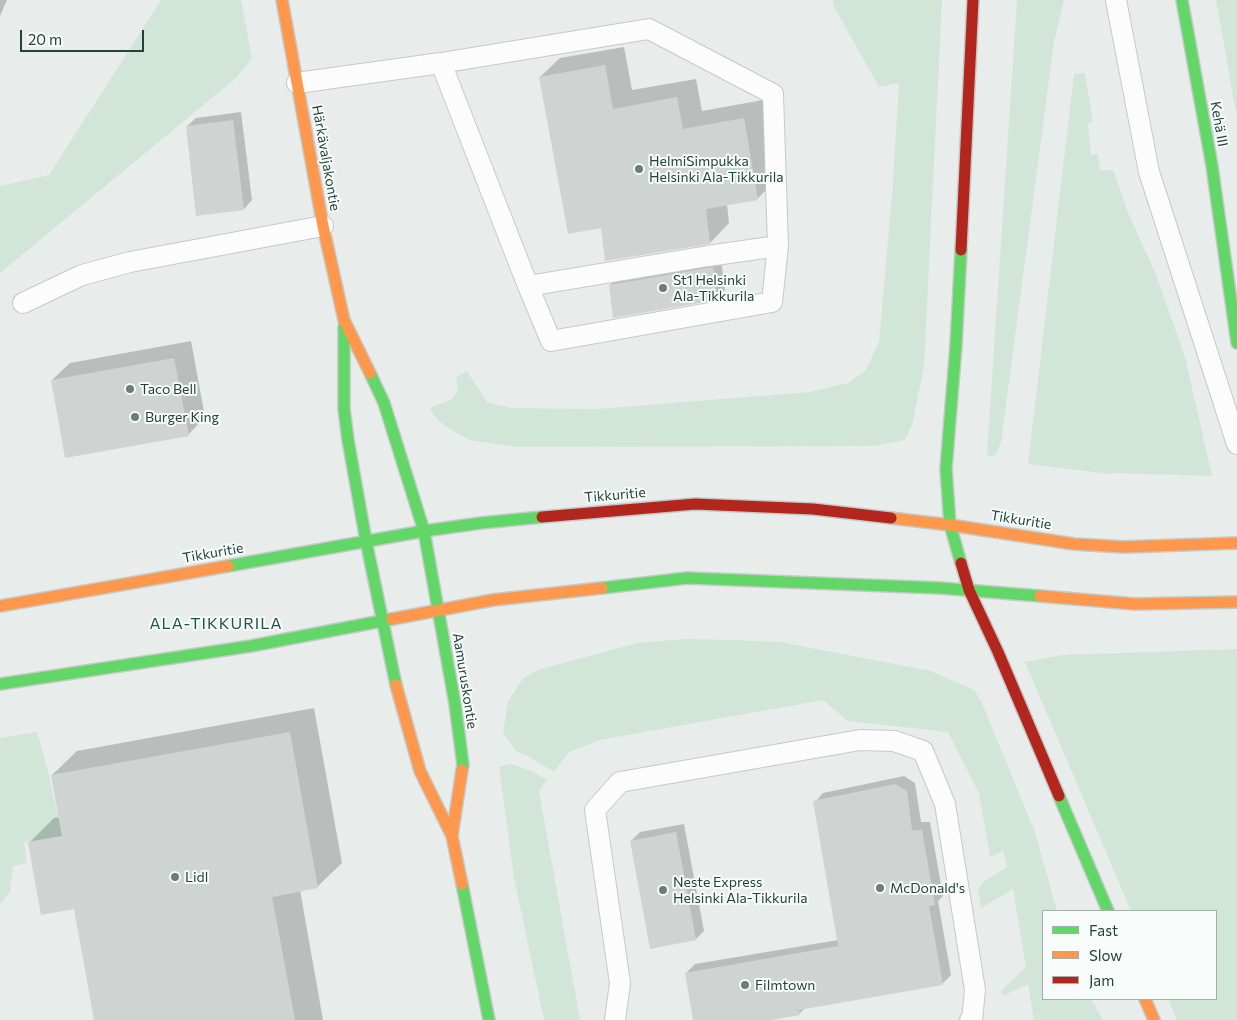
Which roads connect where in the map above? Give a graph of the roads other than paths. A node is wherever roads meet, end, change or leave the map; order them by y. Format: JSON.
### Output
{"nodes":[{"id":1,"x":282,"y":0,"type":"edge"},
{"id":2,"x":973,"y":0,"type":"edge"},
{"id":3,"x":1116,"y":0,"type":"edge"},
{"id":4,"x":1182,"y":0,"type":"edge"},
{"id":5,"x":441,"y":63,"type":"junction"},
{"id":6,"x":297,"y":83,"type":"junction"},
{"id":7,"x":323,"y":226,"type":"junction"},
{"id":8,"x":778,"y":246,"type":"junction"},
{"id":9,"x":528,"y":286,"type":"junction"},
{"id":10,"x":23,"y":303,"type":"dead end"},
{"id":11,"x":344,"y":320,"type":"junction"},
{"id":12,"x":1237,"y":343,"type":"edge"},
{"id":13,"x":1237,"y":444,"type":"edge"},
{"id":14,"x":950,"y":524,"type":"junction"},
{"id":15,"x":424,"y":531,"type":"junction"},
{"id":16,"x":366,"y":541,"type":"junction"},
{"id":17,"x":1237,"y":543,"type":"edge"},
{"id":18,"x":969,"y":590,"type":"junction"},
{"id":19,"x":1237,"y":602,"type":"edge"},
{"id":20,"x":0,"y":606,"type":"edge"},
{"id":21,"x":438,"y":610,"type":"junction"},
{"id":22,"x":383,"y":622,"type":"junction"},
{"id":23,"x":0,"y":684,"type":"edge"},
{"id":24,"x":452,"y":836,"type":"junction"},
{"id":25,"x":1108,"y":910,"type":"edge"},
{"id":26,"x":1145,"y":1000,"type":"edge"},
{"id":27,"x":489,"y":1020,"type":"edge"},
{"id":28,"x":615,"y":1020,"type":"edge"},
{"id":29,"x":970,"y":1020,"type":"edge"},
{"id":30,"x":1154,"y":1020,"type":"edge"}],
"edges":[{"from":1,"to":6,"type":"main road","name":"Härkävaljakontie"},
{"from":2,"to":14,"type":"main road"},
{"from":3,"to":13,"type":"lane"},
{"from":4,"to":12,"type":"main road","name":"Kehä III"},
{"from":5,"to":6,"type":"lane"},
{"from":5,"to":8,"type":"lane"},
{"from":5,"to":9,"type":"lane"},
{"from":6,"to":7,"type":"main road","name":"Härkävaljakontie"},
{"from":7,"to":10,"type":"lane"},
{"from":7,"to":11,"type":"main road","name":"Härkävaljakontie"},
{"from":8,"to":9,"type":"lane"},
{"from":8,"to":9,"type":"lane"},
{"from":11,"to":15,"type":"main road","name":"Härkävaljakontie"},
{"from":11,"to":16,"type":"main road","name":"Härkävaljakontie"},
{"from":14,"to":15,"type":"main road","name":"Tikkuritie"},
{"from":14,"to":17,"type":"main road","name":"Tikkuritie"},
{"from":14,"to":18,"type":"main road"},
{"from":15,"to":16,"type":"main road","name":"Tikkuritie"},
{"from":15,"to":21,"type":"main road","name":"Aamuruskontie"},
{"from":16,"to":20,"type":"main road","name":"Tikkuritie"},
{"from":16,"to":22,"type":"main road","name":"Aamuruskontie"},
{"from":18,"to":19,"type":"main road"},
{"from":18,"to":21,"type":"main road"},
{"from":18,"to":25,"type":"main road"},
{"from":21,"to":22,"type":"main road"},
{"from":21,"to":24,"type":"main road","name":"Aamuruskontie"},
{"from":22,"to":23,"type":"main road"},
{"from":22,"to":24,"type":"main road","name":"Aamuruskontie"},
{"from":24,"to":27,"type":"main road","name":"Aamuruskontie"},
{"from":26,"to":30,"type":"main road"},
{"from":28,"to":29,"type":"lane"}]}
